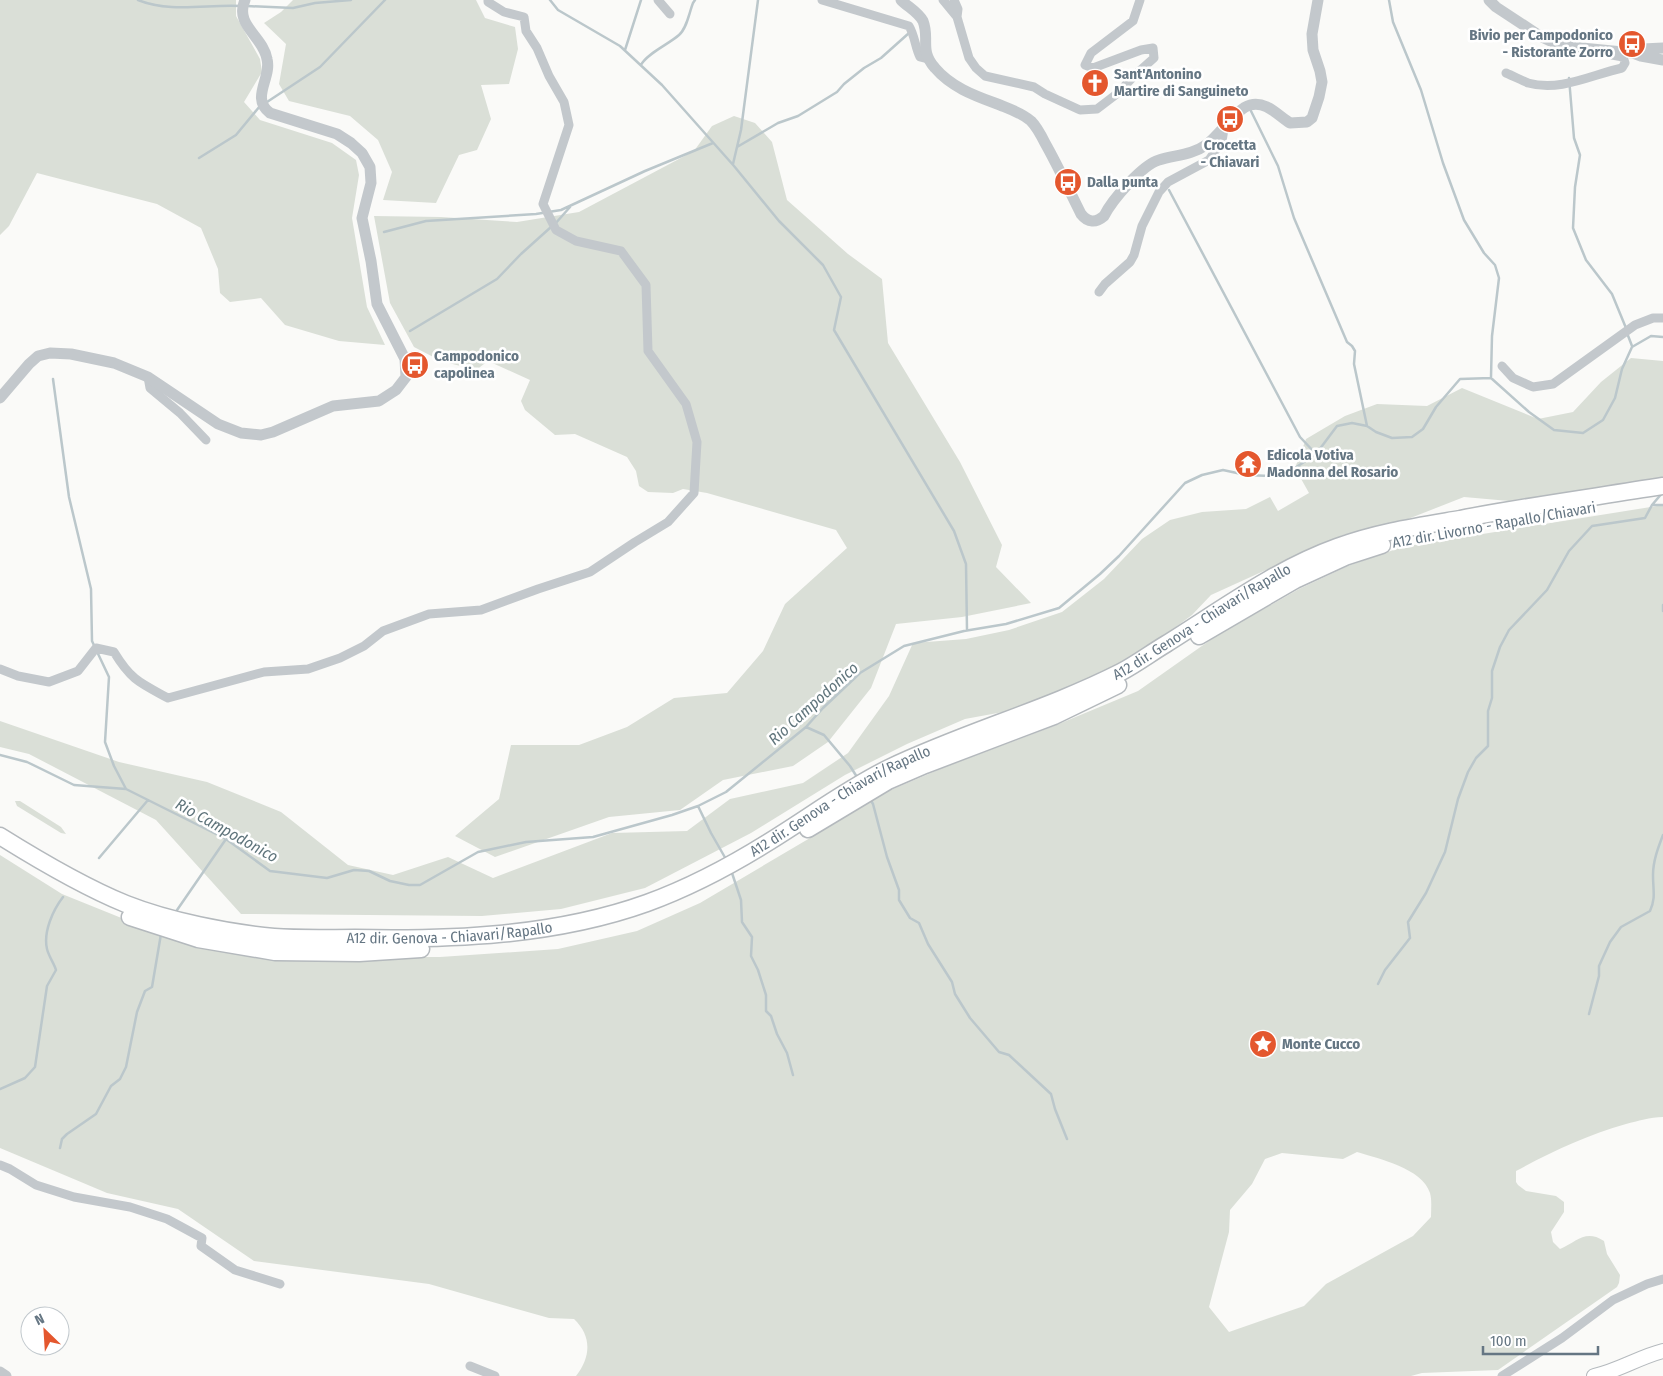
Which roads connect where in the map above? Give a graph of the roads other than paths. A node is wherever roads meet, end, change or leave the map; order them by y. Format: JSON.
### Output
{"nodes":[{"id":1,"x":245,"y":0,"type":"edge"},
{"id":2,"x":488,"y":0,"type":"edge"},
{"id":3,"x":658,"y":0,"type":"edge"},
{"id":4,"x":822,"y":0,"type":"edge"},
{"id":5,"x":901,"y":0,"type":"edge"},
{"id":6,"x":943,"y":0,"type":"edge"},
{"id":7,"x":954,"y":0,"type":"edge"},
{"id":8,"x":1140,"y":0,"type":"edge"},
{"id":9,"x":1318,"y":0,"type":"edge"},
{"id":10,"x":1489,"y":0,"type":"edge"},
{"id":11,"x":670,"y":14,"type":"dead end"},
{"id":12,"x":957,"y":17,"type":"junction"},
{"id":13,"x":1663,"y":48,"type":"edge"},
{"id":14,"x":1605,"y":50,"type":"junction"},
{"id":15,"x":1633,"y":53,"type":"junction"},
{"id":16,"x":928,"y":59,"type":"junction"},
{"id":17,"x":1663,"y":60,"type":"edge"},
{"id":18,"x":1506,"y":72,"type":"dead end"},
{"id":19,"x":1224,"y":129,"type":"junction"},
{"id":20,"x":1099,"y":292,"type":"dead end"},
{"id":21,"x":1663,"y":318,"type":"edge"},
{"id":22,"x":1502,"y":366,"type":"dead end"},
{"id":23,"x":148,"y":377,"type":"junction"},
{"id":24,"x":0,"y":398,"type":"edge"},
{"id":25,"x":206,"y":440,"type":"dead end"},
{"id":26,"x":1663,"y":486,"type":"edge"},
{"id":27,"x":1663,"y":497,"type":"edge"},
{"id":28,"x":1490,"y":519,"type":"junction"},
{"id":29,"x":0,"y":669,"type":"edge"},
{"id":30,"x":885,"y":776,"type":"joint"},
{"id":31,"x":0,"y":836,"type":"edge"},
{"id":32,"x":0,"y":848,"type":"edge"},
{"id":33,"x":405,"y":945,"type":"junction"},
{"id":34,"x":0,"y":1165,"type":"edge"},
{"id":35,"x":1663,"y":1279,"type":"edge"},
{"id":36,"x":280,"y":1284,"type":"dead end"},
{"id":37,"x":1663,"y":1351,"type":"edge"},
{"id":38,"x":470,"y":1366,"type":"dead end"},
{"id":39,"x":0,"y":1372,"type":"edge"},
{"id":40,"x":6,"y":1376,"type":"edge"},
{"id":41,"x":496,"y":1376,"type":"edge"},
{"id":42,"x":1502,"y":1376,"type":"edge"},
{"id":43,"x":1594,"y":1376,"type":"edge"}],
"edges":[{"from":1,"to":23,"type":"street"},
{"from":2,"to":29,"type":"street"},
{"from":3,"to":11,"type":"street"},
{"from":4,"to":16,"type":"street"},
{"from":5,"to":16,"type":"street"},
{"from":6,"to":12,"type":"street"},
{"from":7,"to":12,"type":"street"},
{"from":8,"to":12,"type":"street"},
{"from":9,"to":19,"type":"street"},
{"from":10,"to":14,"type":"street"},
{"from":13,"to":15,"type":"street"},
{"from":14,"to":15,"type":"street"},
{"from":14,"to":18,"type":"street"},
{"from":15,"to":17,"type":"street"},
{"from":16,"to":19,"type":"street"},
{"from":19,"to":20,"type":"street"},
{"from":21,"to":22,"type":"street"},
{"from":23,"to":24,"type":"street"},
{"from":23,"to":25,"type":"street"},
{"from":26,"to":28,"type":"highway"},
{"from":27,"to":28,"type":"highway","name":"A12 dir. Livorno - Rapallo/Chiavari"},
{"from":28,"to":30,"type":"highway","name":"A12 dir. Livorno - Rapallo/Chiavari"},
{"from":30,"to":33,"type":"highway","name":"A12 dir. Genova - Chiavari/Rapallo"},
{"from":31,"to":33,"type":"highway","name":"A12 dir. Genova - Chiavari/Rapallo"},
{"from":32,"to":33,"type":"highway"},
{"from":34,"to":36,"type":"street"},
{"from":35,"to":42,"type":"street"},
{"from":37,"to":43,"type":"main road"},
{"from":38,"to":41,"type":"street"},
{"from":39,"to":40,"type":"street"}]}
